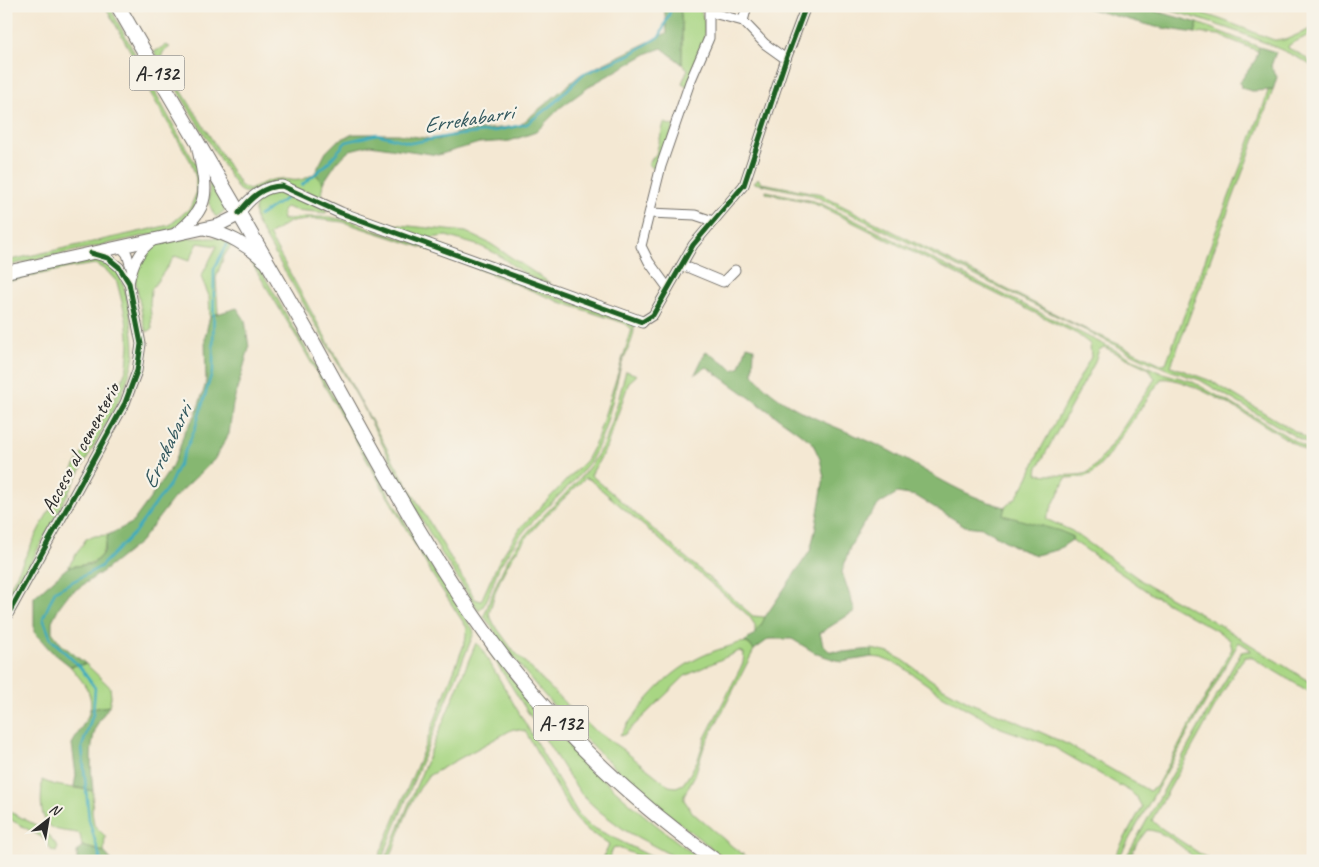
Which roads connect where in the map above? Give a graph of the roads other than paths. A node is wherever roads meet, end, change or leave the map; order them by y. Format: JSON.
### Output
{"nodes":[{"id":1,"x":118,"y":6,"type":"edge"},
{"id":2,"x":747,"y":6,"type":"edge"},
{"id":3,"x":806,"y":6,"type":"edge"},
{"id":4,"x":706,"y":9,"type":"edge"},
{"id":5,"x":743,"y":21,"type":"junction"},
{"id":6,"x":786,"y":59,"type":"junction"},
{"id":7,"x":196,"y":140,"type":"junction"},
{"id":8,"x":204,"y":203,"type":"junction"},
{"id":9,"x":239,"y":213,"type":"junction"},
{"id":10,"x":650,"y":213,"type":"junction"},
{"id":11,"x":713,"y":221,"type":"junction"},
{"id":12,"x":219,"y":225,"type":"junction"},
{"id":13,"x":203,"y":228,"type":"junction"},
{"id":14,"x":173,"y":235,"type":"junction"},
{"id":15,"x":155,"y":239,"type":"junction"},
{"id":16,"x":122,"y":247,"type":"junction"},
{"id":17,"x":91,"y":253,"type":"junction"},
{"id":18,"x":682,"y":265,"type":"junction"},
{"id":19,"x":271,"y":268,"type":"junction"},
{"id":20,"x":735,"y":270,"type":"dead end"},
{"id":21,"x":6,"y":272,"type":"edge"},
{"id":22,"x":127,"y":272,"type":"junction"},
{"id":23,"x":668,"y":288,"type":"junction"},
{"id":24,"x":642,"y":322,"type":"joint"},
{"id":25,"x":6,"y":618,"type":"edge"},
{"id":26,"x":716,"y":861,"type":"edge"}],
"edges":[{"from":1,"to":7,"type":"main road","number":"A-132"},
{"from":2,"to":5,"type":"street"},
{"from":3,"to":6,"type":"street"},
{"from":4,"to":5,"type":"street"},
{"from":4,"to":10,"type":"street"},
{"from":5,"to":6,"type":"street"},
{"from":6,"to":11,"type":"street"},
{"from":7,"to":8,"type":"main road"},
{"from":7,"to":9,"type":"main road","number":"A-132"},
{"from":8,"to":12,"type":"main road"},
{"from":8,"to":14,"type":"main road"},
{"from":9,"to":12,"type":"main road"},
{"from":9,"to":19,"type":"main road","number":"A-132"},
{"from":9,"to":24,"type":"street"},
{"from":10,"to":11,"type":"street"},
{"from":10,"to":23,"type":"street"},
{"from":11,"to":18,"type":"street"},
{"from":12,"to":13,"type":"main road"},
{"from":13,"to":14,"type":"main road"},
{"from":13,"to":19,"type":"main road"},
{"from":14,"to":15,"type":"main road"},
{"from":15,"to":16,"type":"main road"},
{"from":15,"to":22,"type":"street"},
{"from":16,"to":17,"type":"main road"},
{"from":16,"to":22,"type":"street"},
{"from":17,"to":21,"type":"main road"},
{"from":17,"to":22,"type":"street"},
{"from":18,"to":20,"type":"street"},
{"from":18,"to":23,"type":"street"},
{"from":19,"to":26,"type":"main road","number":"A-132"},
{"from":22,"to":25,"type":"street","name":"Acceso al cementerio"},
{"from":23,"to":24,"type":"street"}]}
